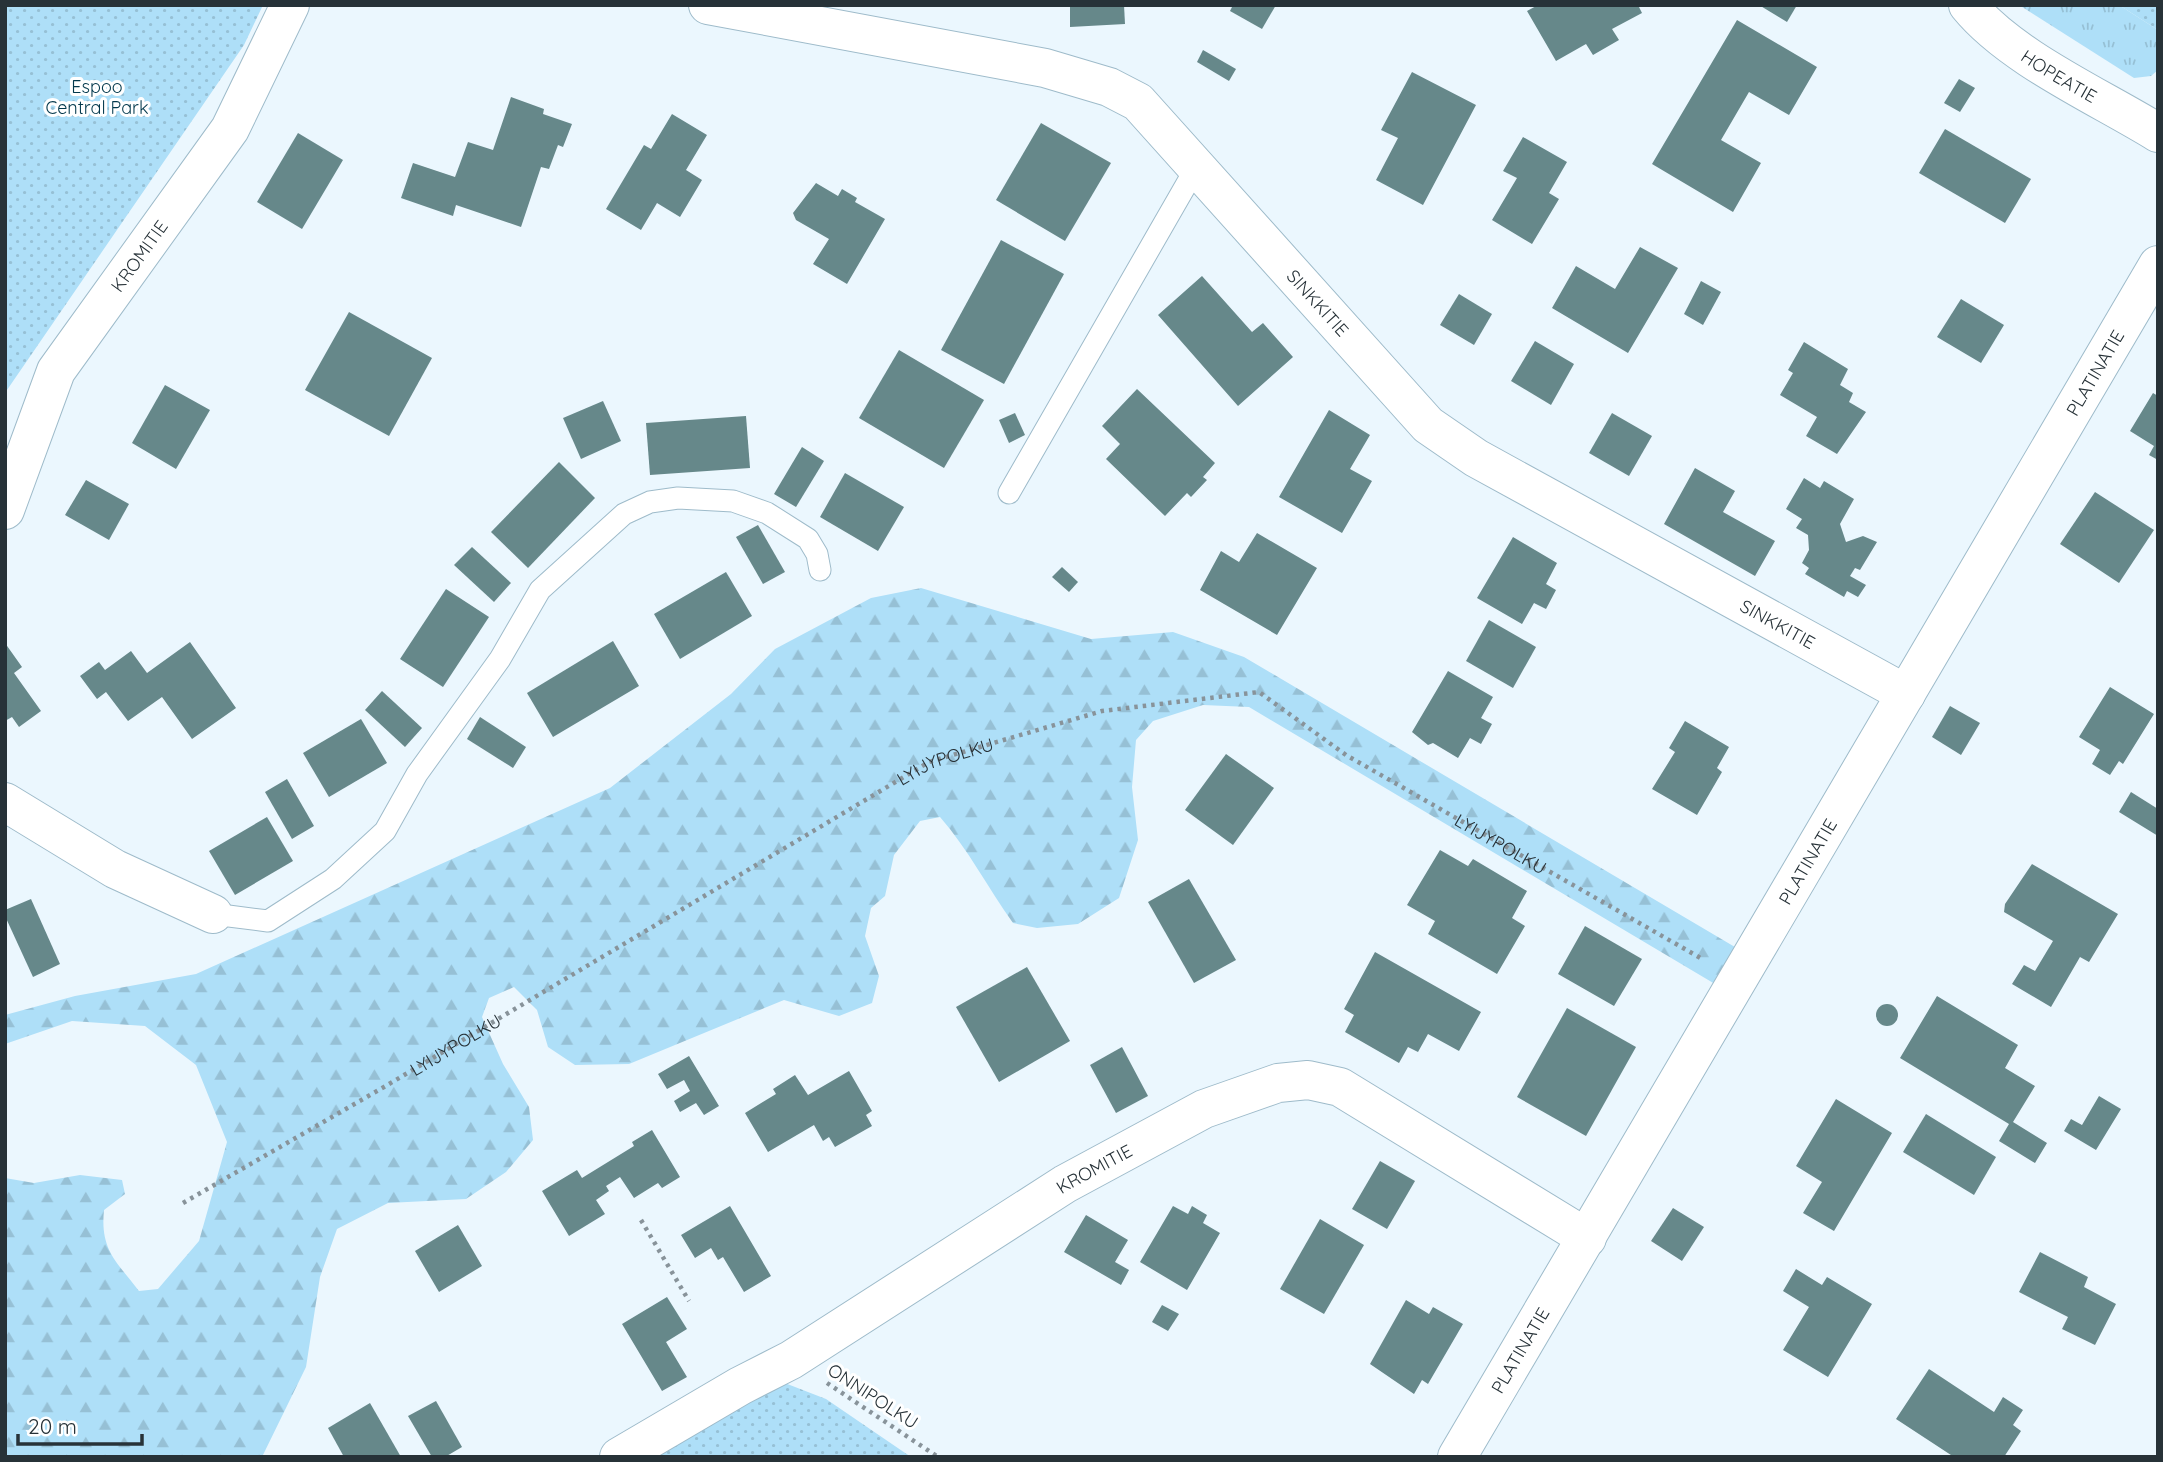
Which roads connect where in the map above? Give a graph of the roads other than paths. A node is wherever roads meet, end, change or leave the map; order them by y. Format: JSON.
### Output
{"nodes":[{"id":1,"x":708,"y":5,"type":"edge"},
{"id":2,"x":1968,"y":5,"type":"edge"},
{"id":3,"x":290,"y":6,"type":"edge"},
{"id":4,"x":2158,"y":134,"type":"edge"},
{"id":5,"x":1197,"y":166,"type":"junction"},
{"id":6,"x":2158,"y":265,"type":"edge"},
{"id":7,"x":1009,"y":493,"type":"dead end"},
{"id":8,"x":5,"y":510,"type":"edge"},
{"id":9,"x":820,"y":570,"type":"dead end"},
{"id":10,"x":1906,"y":694,"type":"junction"},
{"id":11,"x":5,"y":802,"type":"edge"},
{"id":12,"x":213,"y":914,"type":"joint"},
{"id":13,"x":1587,"y":1238,"type":"junction"},
{"id":14,"x":619,"y":1457,"type":"edge"},
{"id":15,"x":1457,"y":1457,"type":"edge"}],
"edges":[{"from":1,"to":5,"type":"street","name":"SINKKITIE"},
{"from":2,"to":4,"type":"street","name":"HOPEATIE"},
{"from":3,"to":8,"type":"street","name":"KROMITIE"},
{"from":5,"to":7,"type":"lane"},
{"from":5,"to":10,"type":"street","name":"SINKKITIE"},
{"from":6,"to":10,"type":"street","name":"PLATINATIE"},
{"from":9,"to":12,"type":"lane"},
{"from":10,"to":13,"type":"street","name":"PLATINATIE"},
{"from":11,"to":12,"type":"street"},
{"from":13,"to":14,"type":"street","name":"KROMITIE"},
{"from":13,"to":15,"type":"street","name":"PLATINATIE"}]}
